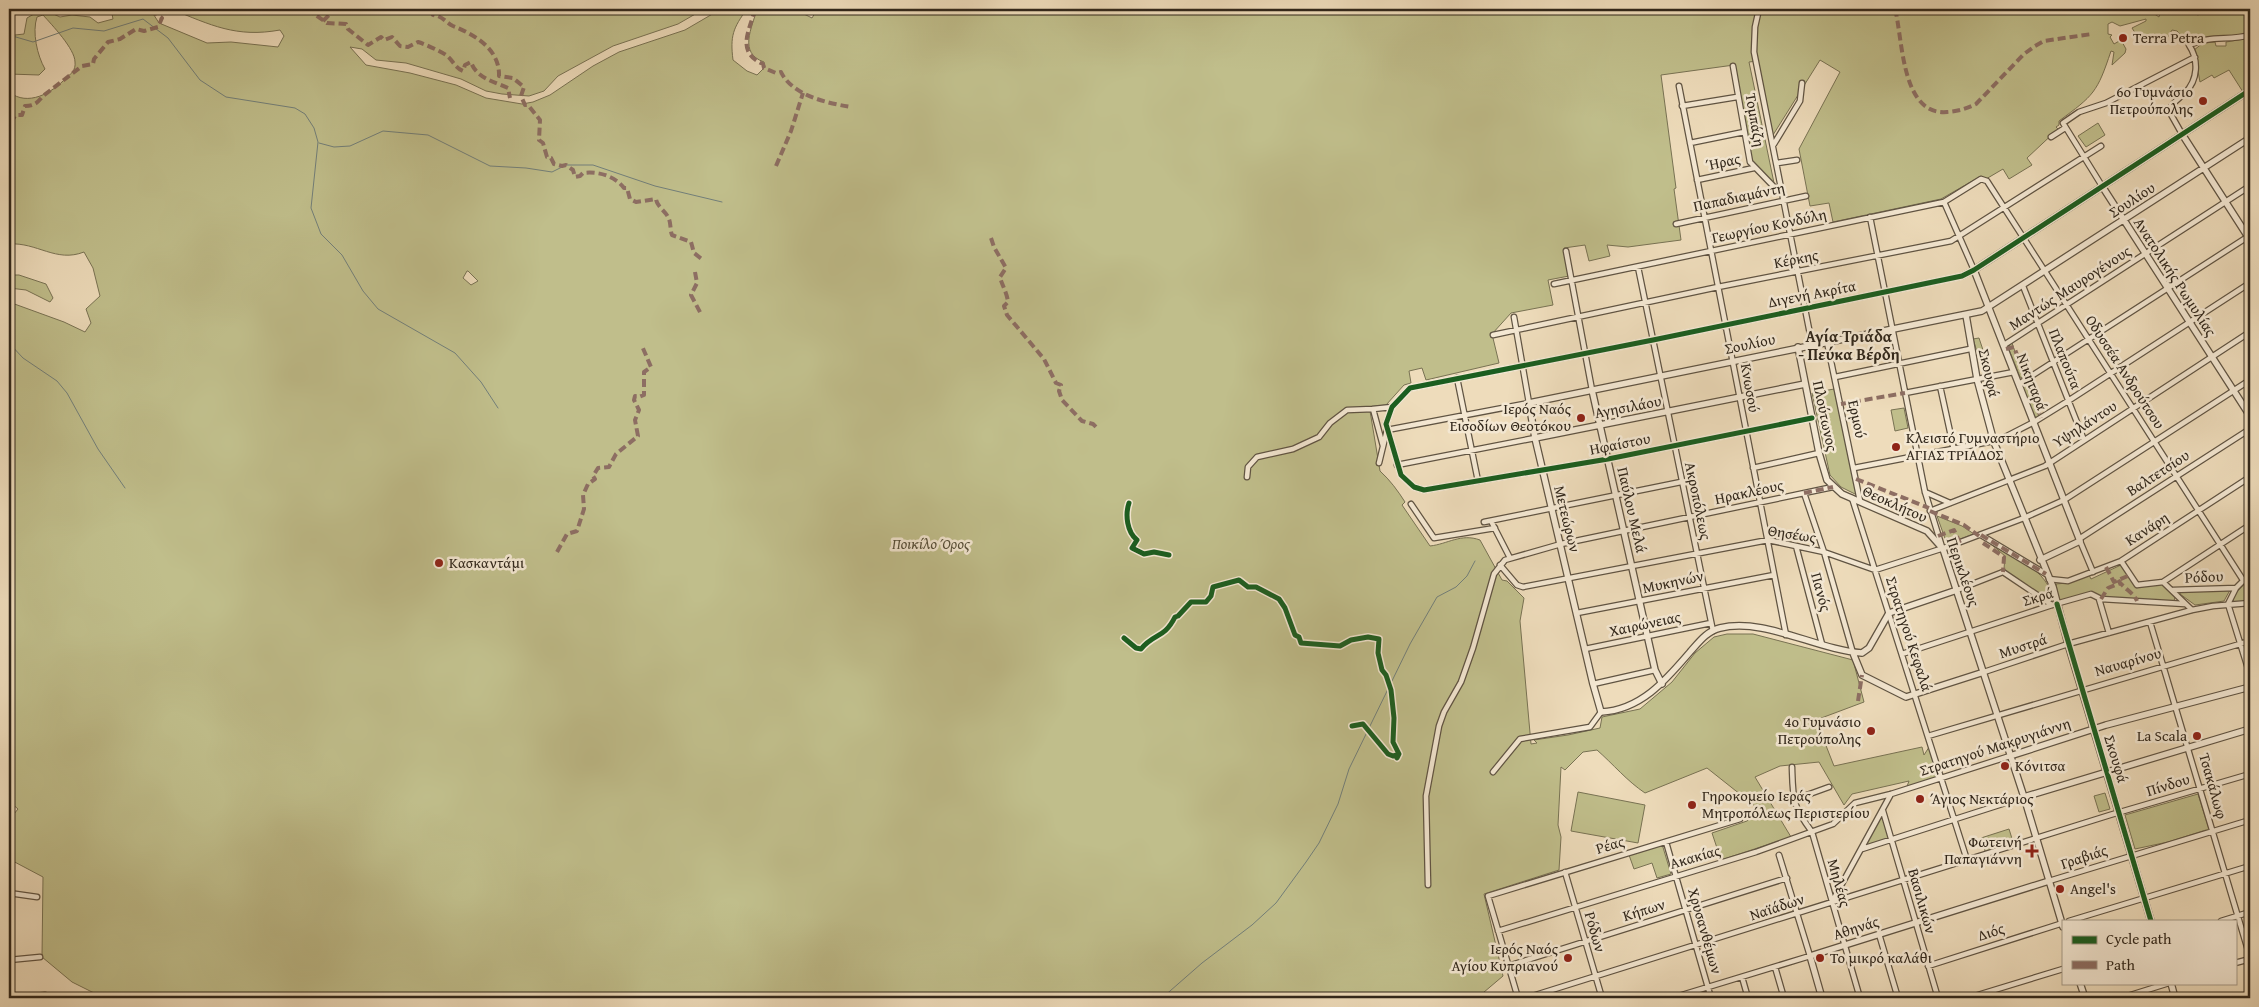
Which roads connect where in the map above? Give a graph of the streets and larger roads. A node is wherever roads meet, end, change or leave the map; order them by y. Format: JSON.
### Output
{"nodes":[{"id":1,"x":1759,"y":9,"type":"edge"},
{"id":2,"x":2250,"y":35,"type":"edge"},
{"id":3,"x":2195,"y":57,"type":"junction"},
{"id":4,"x":1733,"y":66,"type":"dead end"},
{"id":5,"x":1802,"y":83,"type":"dead end"},
{"id":6,"x":1679,"y":86,"type":"dead end"},
{"id":7,"x":2250,"y":90,"type":"edge"},
{"id":8,"x":1738,"y":97,"type":"junction"},
{"id":9,"x":1682,"y":106,"type":"junction"},
{"id":10,"x":2064,"y":127,"type":"junction"},
{"id":11,"x":1744,"y":132,"type":"junction"},
{"id":12,"x":2182,"y":134,"type":"junction"},
{"id":13,"x":2051,"y":137,"type":"dead end"},
{"id":14,"x":2250,"y":138,"type":"edge"},
{"id":15,"x":1690,"y":143,"type":"junction"},
{"id":16,"x":1774,"y":144,"type":"junction"},
{"id":17,"x":2101,"y":146,"type":"dead end"},
{"id":18,"x":2083,"y":156,"type":"junction"},
{"id":19,"x":1797,"y":160,"type":"dead end"},
{"id":20,"x":1777,"y":163,"type":"junction"},
{"id":21,"x":1754,"y":168,"type":"junction"},
{"id":22,"x":2204,"y":168,"type":"junction"},
{"id":23,"x":1697,"y":180,"type":"junction"},
{"id":24,"x":1984,"y":180,"type":"joint"},
{"id":25,"x":2102,"y":186,"type":"junction"},
{"id":26,"x":2250,"y":186,"type":"edge"},
{"id":27,"x":1783,"y":192,"type":"junction"},
{"id":28,"x":1806,"y":196,"type":"dead end"},
{"id":29,"x":1784,"y":200,"type":"junction"},
{"id":30,"x":1944,"y":202,"type":"junction"},
{"id":31,"x":2226,"y":202,"type":"junction"},
{"id":32,"x":2003,"y":207,"type":"junction"},
{"id":33,"x":1704,"y":217,"type":"junction"},
{"id":34,"x":1870,"y":217,"type":"junction"},
{"id":35,"x":2124,"y":220,"type":"junction"},
{"id":36,"x":1676,"y":224,"type":"dead end"},
{"id":37,"x":1790,"y":235,"type":"junction"},
{"id":38,"x":1958,"y":237,"type":"junction"},
{"id":39,"x":2023,"y":237,"type":"junction"},
{"id":40,"x":2250,"y":237,"type":"edge"},
{"id":41,"x":1566,"y":251,"type":"dead end"},
{"id":42,"x":1711,"y":251,"type":"junction"},
{"id":43,"x":2146,"y":254,"type":"junction"},
{"id":44,"x":1878,"y":256,"type":"junction"},
{"id":45,"x":1638,"y":267,"type":"junction"},
{"id":46,"x":1974,"y":270,"type":"junction"},
{"id":47,"x":1796,"y":272,"type":"junction"},
{"id":48,"x":2045,"y":272,"type":"junction"},
{"id":49,"x":1572,"y":280,"type":"junction"},
{"id":50,"x":2250,"y":283,"type":"edge"},
{"id":51,"x":1554,"y":284,"type":"dead end"},
{"id":52,"x":2023,"y":286,"type":"junction"},
{"id":53,"x":1718,"y":287,"type":"junction"},
{"id":54,"x":2168,"y":289,"type":"junction"},
{"id":55,"x":1885,"y":292,"type":"junction"},
{"id":56,"x":1645,"y":302,"type":"junction"},
{"id":57,"x":2066,"y":305,"type":"junction"},
{"id":58,"x":1990,"y":307,"type":"junction"},
{"id":59,"x":1805,"y":308,"type":"junction"},
{"id":60,"x":1966,"y":315,"type":"junction"},
{"id":61,"x":1514,"y":317,"type":"dead end"},
{"id":62,"x":1580,"y":317,"type":"junction"},
{"id":63,"x":2190,"y":322,"type":"junction"},
{"id":64,"x":2037,"y":323,"type":"junction"},
{"id":65,"x":1725,"y":324,"type":"junction"},
{"id":66,"x":1892,"y":329,"type":"junction"},
{"id":67,"x":1516,"y":330,"type":"junction"},
{"id":68,"x":2250,"y":332,"type":"edge"},
{"id":69,"x":1493,"y":335,"type":"dead end"},
{"id":70,"x":2088,"y":339,"type":"junction"},
{"id":71,"x":1653,"y":340,"type":"junction"},
{"id":72,"x":1827,"y":342,"type":"junction"},
{"id":73,"x":1812,"y":344,"type":"junction"},
{"id":74,"x":2004,"y":345,"type":"junction"},
{"id":75,"x":1798,"y":347,"type":"junction"},
{"id":76,"x":1970,"y":350,"type":"junction"},
{"id":77,"x":1587,"y":352,"type":"junction"},
{"id":78,"x":2212,"y":357,"type":"junction"},
{"id":79,"x":1732,"y":361,"type":"junction"},
{"id":80,"x":2053,"y":362,"type":"junction"},
{"id":81,"x":1899,"y":364,"type":"junction"},
{"id":82,"x":1522,"y":365,"type":"junction"},
{"id":83,"x":2014,"y":372,"type":"junction"},
{"id":84,"x":2111,"y":374,"type":"junction"},
{"id":85,"x":1660,"y":376,"type":"junction"},
{"id":86,"x":1835,"y":377,"type":"junction"},
{"id":87,"x":1458,"y":378,"type":"junction"},
{"id":88,"x":1977,"y":379,"type":"junction"},
{"id":89,"x":2250,"y":380,"type":"edge"},
{"id":90,"x":1805,"y":384,"type":"junction"},
{"id":91,"x":2019,"y":384,"type":"junction"},
{"id":92,"x":1940,"y":386,"type":"junction"},
{"id":93,"x":1592,"y":390,"type":"junction"},
{"id":94,"x":2234,"y":391,"type":"junction"},
{"id":95,"x":1905,"y":393,"type":"junction"},
{"id":96,"x":1738,"y":398,"type":"junction"},
{"id":97,"x":2068,"y":401,"type":"junction"},
{"id":98,"x":1529,"y":403,"type":"junction"},
{"id":99,"x":1392,"y":408,"type":"junction"},
{"id":100,"x":2133,"y":408,"type":"junction"},
{"id":101,"x":1373,"y":409,"type":"junction"},
{"id":102,"x":1667,"y":412,"type":"junction"},
{"id":103,"x":1465,"y":415,"type":"junction"},
{"id":104,"x":2250,"y":416,"type":"edge"},
{"id":105,"x":1812,"y":418,"type":"junction"},
{"id":106,"x":2034,"y":422,"type":"junction"},
{"id":107,"x":1600,"y":425,"type":"junction"},
{"id":108,"x":2250,"y":429,"type":"edge"},
{"id":109,"x":1387,"y":430,"type":"junction"},
{"id":110,"x":1744,"y":431,"type":"junction"},
{"id":111,"x":1535,"y":438,"type":"junction"},
{"id":112,"x":2084,"y":440,"type":"junction"},
{"id":113,"x":1994,"y":442,"type":"junction"},
{"id":114,"x":2155,"y":442,"type":"junction"},
{"id":115,"x":1674,"y":446,"type":"junction"},
{"id":116,"x":1383,"y":447,"type":"junction"},
{"id":117,"x":1472,"y":450,"type":"junction"},
{"id":118,"x":1954,"y":450,"type":"junction"},
{"id":119,"x":1819,"y":453,"type":"junction"},
{"id":120,"x":1917,"y":457,"type":"junction"},
{"id":121,"x":1608,"y":459,"type":"junction"},
{"id":122,"x":1379,"y":463,"type":"dead end"},
{"id":123,"x":2050,"y":463,"type":"junction"},
{"id":124,"x":1397,"y":465,"type":"junction"},
{"id":125,"x":1753,"y":468,"type":"junction"},
{"id":126,"x":1854,"y":468,"type":"junction"},
{"id":127,"x":1543,"y":471,"type":"junction"},
{"id":128,"x":2177,"y":476,"type":"junction"},
{"id":129,"x":1247,"y":477,"type":"dead end"},
{"id":130,"x":2250,"y":477,"type":"edge"},
{"id":131,"x":2010,"y":480,"type":"junction"},
{"id":132,"x":1478,"y":481,"type":"junction"},
{"id":133,"x":1681,"y":482,"type":"junction"},
{"id":134,"x":1833,"y":487,"type":"junction"},
{"id":135,"x":1925,"y":492,"type":"junction"},
{"id":136,"x":1804,"y":493,"type":"junction"},
{"id":137,"x":1616,"y":497,"type":"junction"},
{"id":138,"x":1852,"y":498,"type":"junction"},
{"id":139,"x":2064,"y":500,"type":"junction"},
{"id":140,"x":1860,"y":501,"type":"junction"},
{"id":141,"x":1759,"y":502,"type":"junction"},
{"id":142,"x":1950,"y":503,"type":"junction"},
{"id":143,"x":1411,"y":504,"type":"dead end"},
{"id":144,"x":1552,"y":508,"type":"junction"},
{"id":145,"x":1930,"y":511,"type":"junction"},
{"id":146,"x":2199,"y":511,"type":"junction"},
{"id":147,"x":1689,"y":517,"type":"junction"},
{"id":148,"x":2024,"y":518,"type":"junction"},
{"id":149,"x":1491,"y":521,"type":"junction"},
{"id":150,"x":1484,"y":522,"type":"dead end"},
{"id":151,"x":2250,"y":525,"type":"edge"},
{"id":152,"x":1495,"y":528,"type":"junction"},
{"id":153,"x":1624,"y":531,"type":"junction"},
{"id":154,"x":1981,"y":535,"type":"junction"},
{"id":155,"x":1768,"y":540,"type":"junction"},
{"id":156,"x":2080,"y":540,"type":"junction"},
{"id":157,"x":1560,"y":544,"type":"junction"},
{"id":158,"x":2221,"y":544,"type":"junction"},
{"id":159,"x":1796,"y":546,"type":"junction"},
{"id":160,"x":1943,"y":549,"type":"junction"},
{"id":161,"x":1824,"y":552,"type":"junction"},
{"id":162,"x":1696,"y":554,"type":"junction"},
{"id":163,"x":1510,"y":558,"type":"junction"},
{"id":164,"x":2040,"y":560,"type":"junction"},
{"id":165,"x":2121,"y":561,"type":"junction"},
{"id":166,"x":1500,"y":565,"type":"junction"},
{"id":167,"x":1632,"y":567,"type":"junction"},
{"id":168,"x":1875,"y":570,"type":"junction"},
{"id":169,"x":2093,"y":572,"type":"junction"},
{"id":170,"x":2250,"y":574,"type":"edge"},
{"id":171,"x":1774,"y":575,"type":"junction"},
{"id":172,"x":2048,"y":576,"type":"junction"},
{"id":173,"x":1569,"y":578,"type":"junction"},
{"id":174,"x":2243,"y":580,"type":"junction"},
{"id":175,"x":2163,"y":582,"type":"junction"},
{"id":176,"x":1704,"y":588,"type":"junction"},
{"id":177,"x":2236,"y":588,"type":"junction"},
{"id":178,"x":1956,"y":590,"type":"junction"},
{"id":179,"x":2173,"y":590,"type":"junction"},
{"id":180,"x":2099,"y":599,"type":"junction"},
{"id":181,"x":1640,"y":602,"type":"junction"},
{"id":182,"x":2250,"y":603,"type":"edge"},
{"id":183,"x":2055,"y":604,"type":"junction"},
{"id":184,"x":2185,"y":604,"type":"junction"},
{"id":185,"x":2228,"y":604,"type":"junction"},
{"id":186,"x":2192,"y":610,"type":"junction"},
{"id":187,"x":1889,"y":613,"type":"junction"},
{"id":188,"x":1577,"y":614,"type":"junction"},
{"id":189,"x":2150,"y":622,"type":"junction"},
{"id":190,"x":1711,"y":623,"type":"junction"},
{"id":191,"x":1713,"y":630,"type":"junction"},
{"id":192,"x":1970,"y":632,"type":"junction"},
{"id":193,"x":2109,"y":633,"type":"junction"},
{"id":194,"x":1648,"y":635,"type":"junction"},
{"id":195,"x":1786,"y":635,"type":"junction"},
{"id":196,"x":2250,"y":641,"type":"edge"},
{"id":197,"x":2241,"y":643,"type":"junction"},
{"id":198,"x":1822,"y":644,"type":"junction"},
{"id":199,"x":2068,"y":644,"type":"junction"},
{"id":200,"x":1585,"y":650,"type":"junction"},
{"id":201,"x":1854,"y":653,"type":"junction"},
{"id":202,"x":1902,"y":654,"type":"junction"},
{"id":203,"x":2164,"y":665,"type":"junction"},
{"id":204,"x":1655,"y":670,"type":"junction"},
{"id":205,"x":1984,"y":672,"type":"junction"},
{"id":206,"x":2250,"y":674,"type":"edge"},
{"id":207,"x":1593,"y":684,"type":"junction"},
{"id":208,"x":1662,"y":684,"type":"junction"},
{"id":209,"x":2250,"y":686,"type":"edge"},
{"id":210,"x":2082,"y":689,"type":"junction"},
{"id":211,"x":1915,"y":694,"type":"junction"},
{"id":212,"x":2176,"y":706,"type":"junction"},
{"id":213,"x":1601,"y":712,"type":"junction"},
{"id":214,"x":1997,"y":714,"type":"junction"},
{"id":215,"x":2094,"y":729,"type":"junction"},
{"id":216,"x":2250,"y":729,"type":"edge"},
{"id":217,"x":1928,"y":736,"type":"junction"},
{"id":218,"x":2188,"y":747,"type":"junction"},
{"id":219,"x":2010,"y":756,"type":"junction"},
{"id":220,"x":1792,"y":767,"type":"dead end"},
{"id":221,"x":2106,"y":771,"type":"junction"},
{"id":222,"x":1493,"y":772,"type":"dead end"},
{"id":223,"x":2250,"y":774,"type":"edge"},
{"id":224,"x":1941,"y":778,"type":"junction"},
{"id":225,"x":1829,"y":787,"type":"dead end"},
{"id":226,"x":2201,"y":788,"type":"junction"},
{"id":227,"x":1892,"y":794,"type":"junction"},
{"id":228,"x":2024,"y":797,"type":"junction"},
{"id":229,"x":1793,"y":800,"type":"junction"},
{"id":230,"x":1883,"y":811,"type":"junction"},
{"id":231,"x":2119,"y":813,"type":"junction"},
{"id":232,"x":1740,"y":819,"type":"dead end"},
{"id":233,"x":1954,"y":819,"type":"junction"},
{"id":234,"x":2250,"y":820,"type":"edge"},
{"id":235,"x":1812,"y":832,"type":"junction"},
{"id":236,"x":2213,"y":832,"type":"junction"},
{"id":237,"x":1891,"y":838,"type":"junction"},
{"id":238,"x":2036,"y":839,"type":"junction"},
{"id":239,"x":1666,"y":842,"type":"junction"},
{"id":240,"x":1862,"y":849,"type":"junction"},
{"id":241,"x":1779,"y":855,"type":"dead end"},
{"id":242,"x":2131,"y":855,"type":"junction"},
{"id":243,"x":1968,"y":860,"type":"junction"},
{"id":244,"x":2250,"y":866,"type":"edge"},
{"id":245,"x":1565,"y":872,"type":"junction"},
{"id":246,"x":2226,"y":873,"type":"junction"},
{"id":247,"x":1676,"y":876,"type":"junction"},
{"id":248,"x":1787,"y":878,"type":"junction"},
{"id":249,"x":1903,"y":880,"type":"junction"},
{"id":250,"x":2049,"y":881,"type":"junction"},
{"id":251,"x":1428,"y":885,"type":"dead end"},
{"id":252,"x":9,"y":893,"type":"edge"},
{"id":253,"x":37,"y":897,"type":"dead end"},
{"id":254,"x":2144,"y":898,"type":"junction"},
{"id":255,"x":1832,"y":902,"type":"junction"},
{"id":256,"x":1575,"y":907,"type":"junction"},
{"id":257,"x":1685,"y":910,"type":"junction"},
{"id":258,"x":2250,"y":912,"type":"edge"},
{"id":259,"x":1797,"y":914,"type":"junction"},
{"id":260,"x":2239,"y":916,"type":"junction"},
{"id":261,"x":2072,"y":920,"type":"edge"},
{"id":262,"x":2151,"y":920,"type":"edge"},
{"id":263,"x":2225,"y":920,"type":"edge"},
{"id":264,"x":1915,"y":921,"type":"junction"},
{"id":265,"x":2062,"y":924,"type":"edge"},
{"id":266,"x":1498,"y":930,"type":"junction"},
{"id":267,"x":1879,"y":934,"type":"junction"},
{"id":268,"x":1585,"y":942,"type":"junction"},
{"id":269,"x":1696,"y":945,"type":"junction"},
{"id":270,"x":1844,"y":945,"type":"junction"},
{"id":271,"x":1810,"y":956,"type":"junction"},
{"id":272,"x":40,"y":957,"type":"dead end"},
{"id":273,"x":2250,"y":958,"type":"edge"},
{"id":274,"x":9,"y":960,"type":"edge"},
{"id":275,"x":2236,"y":963,"type":"edge"},
{"id":276,"x":1508,"y":966,"type":"junction"},
{"id":277,"x":1928,"y":966,"type":"junction"},
{"id":278,"x":1775,"y":967,"type":"junction"},
{"id":279,"x":2062,"y":969,"type":"edge"},
{"id":280,"x":1595,"y":977,"type":"junction"},
{"id":281,"x":1742,"y":977,"type":"junction"},
{"id":282,"x":2080,"y":984,"type":"edge"},
{"id":283,"x":2167,"y":984,"type":"edge"},
{"id":284,"x":2170,"y":984,"type":"edge"},
{"id":285,"x":1708,"y":987,"type":"junction"},
{"id":286,"x":45,"y":995,"type":"dead end"},
{"id":287,"x":15,"y":998,"type":"edge"},
{"id":288,"x":1518,"y":998,"type":"edge"},
{"id":289,"x":1526,"y":998,"type":"edge"},
{"id":290,"x":1602,"y":998,"type":"edge"},
{"id":291,"x":1674,"y":998,"type":"edge"},
{"id":292,"x":1711,"y":998,"type":"edge"},
{"id":293,"x":1748,"y":998,"type":"edge"},
{"id":294,"x":1784,"y":998,"type":"edge"},
{"id":295,"x":1822,"y":998,"type":"edge"},
{"id":296,"x":1860,"y":998,"type":"edge"},
{"id":297,"x":1898,"y":998,"type":"edge"},
{"id":298,"x":1938,"y":998,"type":"edge"},
{"id":299,"x":1968,"y":998,"type":"edge"},
{"id":300,"x":2085,"y":998,"type":"edge"},
{"id":301,"x":2120,"y":998,"type":"edge"},
{"id":302,"x":2175,"y":998,"type":"edge"}],
"edges":[{"from":1,"to":16,"type":"street"},
{"from":2,"to":3,"type":"street"},
{"from":3,"to":10,"type":"street"},
{"from":3,"to":12,"type":"street"},
{"from":4,"to":8,"type":"street","name":"Τομπάζη"},
{"from":5,"to":16,"type":"street"},
{"from":6,"to":9,"type":"street","name":"Κνωσού"},
{"from":7,"to":12,"type":"street","name":"Διγενή Ακρίτα"},
{"from":8,"to":9,"type":"street"},
{"from":8,"to":11,"type":"street","name":"Τομπάζη"},
{"from":9,"to":15,"type":"street","name":"Κνωσού"},
{"from":10,"to":13,"type":"street"},
{"from":10,"to":18,"type":"street","name":"Ανατολικής Ρωμυλίας"},
{"from":11,"to":15,"type":"street"},
{"from":11,"to":21,"type":"street","name":"Τομπάζη"},
{"from":12,"to":22,"type":"street"},
{"from":12,"to":25,"type":"street","name":"Διγενή Ακρίτα"},
{"from":14,"to":22,"type":"street","name":"Σουλίου"},
{"from":15,"to":23,"type":"street","name":"Κνωσού"},
{"from":16,"to":20,"type":"street"},
{"from":17,"to":18,"type":"street","name":"Κέρκης"},
{"from":18,"to":25,"type":"street","name":"Ανατολικής Ρωμυλίας"},
{"from":18,"to":32,"type":"street","name":"Κέρκης"},
{"from":19,"to":20,"type":"street"},
{"from":20,"to":27,"type":"street"},
{"from":21,"to":23,"type":"street","name":"Ήρας"},
{"from":21,"to":27,"type":"street","name":"Τομπάζη"},
{"from":22,"to":31,"type":"street"},
{"from":22,"to":35,"type":"street","name":"Σουλίου"},
{"from":23,"to":33,"type":"street","name":"Κνωσού"},
{"from":24,"to":30,"type":"street","name":"Γεωργίου Κονδύλη"},
{"from":24,"to":32,"type":"street","name":"Οδυσσέα Ανδρούτσου"},
{"from":25,"to":35,"type":"street","name":"Ανατολικής Ρωμυλίας"},
{"from":25,"to":39,"type":"street","name":"Διγενή Ακρίτα"},
{"from":26,"to":31,"type":"street","name":"Μαντώς Μαυρογένους"},
{"from":27,"to":29,"type":"street"},
{"from":28,"to":29,"type":"street","name":"Παπαδιαμάντη"},
{"from":29,"to":33,"type":"street","name":"Παπαδιαμάντη"},
{"from":29,"to":37,"type":"street"},
{"from":30,"to":34,"type":"street","name":"Γεωργίου Κονδύλη"},
{"from":30,"to":38,"type":"street","name":"Νικηταρά"},
{"from":31,"to":40,"type":"street"},
{"from":31,"to":43,"type":"street","name":"Μαντώς Μαυρογένους"},
{"from":32,"to":38,"type":"street","name":"Κέρκης"},
{"from":32,"to":39,"type":"street","name":"Οδυσσέα Ανδρούτσου"},
{"from":33,"to":36,"type":"street","name":"Παπαδιαμάντη"},
{"from":33,"to":42,"type":"street","name":"Κνωσού"},
{"from":34,"to":37,"type":"street","name":"Γεωργίου Κονδύλη"},
{"from":34,"to":44,"type":"street","name":"Περικλέους"},
{"from":35,"to":43,"type":"street","name":"Ανατολικής Ρωμυλίας"},
{"from":35,"to":48,"type":"street","name":"Σουλίου"},
{"from":37,"to":42,"type":"street","name":"Γεωργίου Κονδύλη"},
{"from":37,"to":47,"type":"street"},
{"from":38,"to":44,"type":"street","name":"Κέρκης"},
{"from":38,"to":46,"type":"street","name":"Νικηταρά"},
{"from":39,"to":46,"type":"street","name":"Διγενή Ακρίτα"},
{"from":39,"to":48,"type":"street","name":"Οδυσσέα Ανδρούτσου"},
{"from":40,"to":54,"type":"street"},
{"from":41,"to":49,"type":"street","name":"Παύλου Μελά"},
{"from":42,"to":45,"type":"street","name":"Γεωργίου Κονδύλη"},
{"from":42,"to":53,"type":"street","name":"Κνωσού"},
{"from":43,"to":54,"type":"street","name":"Ανατολικής Ρωμυλίας"},
{"from":43,"to":57,"type":"street","name":"Μαντώς Μαυρογένους"},
{"from":44,"to":47,"type":"street","name":"Κέρκης"},
{"from":44,"to":55,"type":"street","name":"Περικλέους"},
{"from":45,"to":49,"type":"street","name":"Γεωργίου Κονδύλη"},
{"from":45,"to":56,"type":"street","name":"Ακροπόλεως"},
{"from":46,"to":55,"type":"street","name":"Διγενή Ακρίτα"},
{"from":46,"to":58,"type":"street","name":"Νικηταρά"},
{"from":47,"to":53,"type":"street","name":"Κέρκης"},
{"from":47,"to":59,"type":"street"},
{"from":48,"to":52,"type":"street","name":"Σουλίου"},
{"from":48,"to":57,"type":"street","name":"Οδυσσέα Ανδρούτσου"},
{"from":49,"to":51,"type":"street","name":"Γεωργίου Κονδύλη"},
{"from":49,"to":62,"type":"street","name":"Παύλου Μελά"},
{"from":50,"to":63,"type":"street"},
{"from":52,"to":58,"type":"street","name":"Σουλίου"},
{"from":52,"to":64,"type":"street","name":"Πλαπούτα"},
{"from":53,"to":56,"type":"street","name":"Κέρκης"},
{"from":53,"to":65,"type":"street","name":"Κνωσού"},
{"from":54,"to":63,"type":"street","name":"Ανατολικής Ρωμυλίας"},
{"from":54,"to":70,"type":"street"},
{"from":55,"to":59,"type":"street","name":"Διγενή Ακρίτα"},
{"from":55,"to":66,"type":"street","name":"Περικλέους"},
{"from":56,"to":62,"type":"street","name":"Κέρκης"},
{"from":56,"to":71,"type":"street","name":"Ακροπόλεως"},
{"from":57,"to":64,"type":"street","name":"Μαντώς Μαυρογένους"},
{"from":57,"to":70,"type":"street","name":"Οδυσσέα Ανδρούτσου"},
{"from":58,"to":60,"type":"street","name":"Σουλίου"},
{"from":58,"to":74,"type":"street","name":"Νικηταρά"},
{"from":59,"to":65,"type":"street","name":"Διγενή Ακρίτα"},
{"from":59,"to":73,"type":"street"},
{"from":60,"to":66,"type":"street","name":"Σουλίου"},
{"from":60,"to":76,"type":"street","name":"Σκουφά"},
{"from":61,"to":67,"type":"street","name":"Μετεώρων"},
{"from":62,"to":67,"type":"street","name":"Κέρκης"},
{"from":62,"to":77,"type":"street","name":"Παύλου Μελά"},
{"from":63,"to":78,"type":"street","name":"Ανατολικής Ρωμυλίας"},
{"from":63,"to":84,"type":"street"},
{"from":64,"to":74,"type":"street","name":"Μαντώς Μαυρογένους"},
{"from":64,"to":80,"type":"street","name":"Πλαπούτα"},
{"from":65,"to":71,"type":"street","name":"Διγενή Ακρίτα"},
{"from":65,"to":79,"type":"street","name":"Κνωσού"},
{"from":66,"to":72,"type":"street","name":"Σουλίου"},
{"from":66,"to":81,"type":"street","name":"Περικλέους"},
{"from":67,"to":69,"type":"street","name":"Κέρκης"},
{"from":67,"to":82,"type":"street","name":"Μετεώρων"},
{"from":68,"to":78,"type":"street","name":"Υψηλάντου"},
{"from":70,"to":80,"type":"street"},
{"from":70,"to":84,"type":"street","name":"Οδυσσέα Ανδρούτσου"},
{"from":71,"to":77,"type":"street","name":"Διγενή Ακρίτα"},
{"from":71,"to":85,"type":"street","name":"Ακροπόλεως"},
{"from":72,"to":73,"type":"street","name":"Σουλίου"},
{"from":72,"to":86,"type":"street","name":"Ερμού"},
{"from":73,"to":75,"type":"street","name":"Σουλίου"},
{"from":74,"to":83,"type":"street","name":"Νικηταρά"},
{"from":75,"to":79,"type":"street","name":"Σουλίου"},
{"from":75,"to":90,"type":"street","name":"Πλούτωνος"},
{"from":76,"to":81,"type":"street"},
{"from":76,"to":88,"type":"street","name":"Σκουφά"},
{"from":77,"to":82,"type":"street","name":"Διγενή Ακρίτα"},
{"from":77,"to":93,"type":"street","name":"Παύλου Μελά"},
{"from":78,"to":94,"type":"street","name":"Ανατολικής Ρωμυλίας"},
{"from":78,"to":100,"type":"street","name":"Υψηλάντου"},
{"from":79,"to":85,"type":"street","name":"Σουλίου"},
{"from":79,"to":96,"type":"street","name":"Κνωσού"},
{"from":80,"to":91,"type":"street"},
{"from":80,"to":97,"type":"street","name":"Πλαπούτα"},
{"from":81,"to":86,"type":"street"},
{"from":81,"to":95,"type":"street","name":"Περικλέους"},
{"from":82,"to":87,"type":"street","name":"Διγενή Ακρίτα"},
{"from":82,"to":98,"type":"street","name":"Μετεώρων"},
{"from":83,"to":88,"type":"street"},
{"from":83,"to":91,"type":"street","name":"Νικηταρά"},
{"from":84,"to":97,"type":"street"},
{"from":84,"to":100,"type":"street","name":"Οδυσσέα Ανδρούτσου"},
{"from":85,"to":93,"type":"street","name":"Σουλίου"},
{"from":85,"to":102,"type":"street","name":"Ακροπόλεως"},
{"from":86,"to":126,"type":"street","name":"Ερμού"},
{"from":87,"to":99,"type":"street","name":"Διγενή Ακρίτα"},
{"from":87,"to":103,"type":"street"},
{"from":88,"to":92,"type":"street"},
{"from":88,"to":113,"type":"street","name":"Σκουφά"},
{"from":89,"to":94,"type":"street"},
{"from":90,"to":96,"type":"street","name":"Αγησιλάου"},
{"from":90,"to":105,"type":"street","name":"Πλούτωνος"},
{"from":91,"to":106,"type":"street","name":"Νικηταρά"},
{"from":92,"to":95,"type":"street"},
{"from":92,"to":118,"type":"street"},
{"from":93,"to":98,"type":"street","name":"Σουλίου"},
{"from":93,"to":107,"type":"street","name":"Παύλου Μελά"},
{"from":94,"to":104,"type":"street","name":"Ανατολικής Ρωμυλίας"},
{"from":94,"to":114,"type":"street"},
{"from":95,"to":120,"type":"street","name":"Περικλέους"},
{"from":96,"to":102,"type":"street","name":"Αγησιλάου"},
{"from":96,"to":110,"type":"street","name":"Κνωσού"},
{"from":97,"to":106,"type":"street"},
{"from":97,"to":112,"type":"street","name":"Πλαπούτα"},
{"from":98,"to":103,"type":"street","name":"Σουλίου"},
{"from":98,"to":111,"type":"street","name":"Μετεώρων"},
{"from":99,"to":101,"type":"street"},
{"from":99,"to":109,"type":"street"},
{"from":100,"to":112,"type":"street","name":"Υψηλάντου"},
{"from":100,"to":114,"type":"street","name":"Οδυσσέα Ανδρούτσου"},
{"from":101,"to":116,"type":"street"},
{"from":101,"to":129,"type":"street"},
{"from":102,"to":107,"type":"street","name":"Αγησιλάου"},
{"from":102,"to":115,"type":"street","name":"Ακροπόλεως"},
{"from":103,"to":109,"type":"street","name":"Σουλίου"},
{"from":103,"to":117,"type":"street"},
{"from":105,"to":110,"type":"street","name":"Ηφαίστου"},
{"from":105,"to":119,"type":"street","name":"Πλούτωνος"},
{"from":106,"to":113,"type":"street"},
{"from":106,"to":123,"type":"street","name":"Νικηταρά"},
{"from":107,"to":111,"type":"street","name":"Αγησιλάου"},
{"from":107,"to":121,"type":"street","name":"Παύλου Μελά"},
{"from":108,"to":128,"type":"street","name":"Βαλτετσίου"},
{"from":109,"to":116,"type":"street"},
{"from":109,"to":124,"type":"street"},
{"from":110,"to":115,"type":"street","name":"Ηφαίστου"},
{"from":110,"to":125,"type":"street","name":"Κνωσού"},
{"from":111,"to":117,"type":"street","name":"Αγησιλάου"},
{"from":111,"to":127,"type":"street","name":"Μετεώρων"},
{"from":112,"to":123,"type":"street","name":"Υψηλάντου"},
{"from":113,"to":118,"type":"street"},
{"from":113,"to":131,"type":"street","name":"Σκουφά"},
{"from":114,"to":128,"type":"street","name":"Οδυσσέα Ανδρούτσου"},
{"from":114,"to":139,"type":"street"},
{"from":115,"to":121,"type":"street","name":"Ηφαίστου"},
{"from":115,"to":133,"type":"street","name":"Ακροπόλεως"},
{"from":116,"to":122,"type":"street"},
{"from":117,"to":124,"type":"street","name":"Αγησιλάου"},
{"from":117,"to":132,"type":"street"},
{"from":118,"to":120,"type":"street"},
{"from":119,"to":125,"type":"street"},
{"from":119,"to":134,"type":"street","name":"Πλούτωνος"},
{"from":120,"to":126,"type":"street"},
{"from":120,"to":135,"type":"street","name":"Περικλέους"},
{"from":121,"to":127,"type":"street","name":"Ηφαίστου"},
{"from":121,"to":137,"type":"street","name":"Παύλου Μελά"},
{"from":123,"to":131,"type":"street","name":"Υψηλάντου"},
{"from":123,"to":139,"type":"street","name":"Νικηταρά"},
{"from":124,"to":132,"type":"street","name":"Ηφαίστου"},
{"from":125,"to":141,"type":"street","name":"Κνωσού"},
{"from":126,"to":140,"type":"street","name":"Ερμού"},
{"from":127,"to":132,"type":"street","name":"Ηφαίστου"},
{"from":127,"to":144,"type":"street","name":"Μετεώρων"},
{"from":128,"to":146,"type":"street","name":"Οδυσσέα Ανδρούτσου"},
{"from":128,"to":156,"type":"street","name":"Βαλτετσίου"},
{"from":130,"to":146,"type":"street","name":"Κανάρη"},
{"from":131,"to":142,"type":"street","name":"Υψηλάντου"},
{"from":131,"to":148,"type":"street","name":"Σκουφά"},
{"from":133,"to":137,"type":"street"},
{"from":133,"to":147,"type":"street","name":"Ακροπόλεως"},
{"from":134,"to":136,"type":"street","name":"Ηρακλέους"},
{"from":134,"to":138,"type":"street","name":"Θεοκλήτου"},
{"from":135,"to":142,"type":"street"},
{"from":135,"to":145,"type":"street","name":"Περικλέους"},
{"from":136,"to":141,"type":"street","name":"Ηρακλέους"},
{"from":136,"to":161,"type":"street"},
{"from":137,"to":144,"type":"street"},
{"from":137,"to":153,"type":"street","name":"Παύλου Μελά"},
{"from":138,"to":140,"type":"street","name":"Θεοκλήτου"},
{"from":138,"to":168,"type":"street","name":"Στρατηγού Κεφαλά"},
{"from":139,"to":148,"type":"street"},
{"from":139,"to":156,"type":"street","name":"Νικηταρά"},
{"from":140,"to":160,"type":"street","name":"Θεοκλήτου"},
{"from":141,"to":147,"type":"street","name":"Ηρακλέους"},
{"from":141,"to":155,"type":"street","name":"Κνωσού"},
{"from":142,"to":145,"type":"street","name":"Υψηλάντου"},
{"from":143,"to":152,"type":"street"},
{"from":144,"to":149,"type":"street"},
{"from":144,"to":157,"type":"street","name":"Μετεώρων"},
{"from":145,"to":160,"type":"street","name":"Περικλέους"},
{"from":146,"to":158,"type":"street","name":"Οδυσσέα Ανδρούτσου"},
{"from":146,"to":165,"type":"street","name":"Κανάρη"},
{"from":147,"to":153,"type":"street","name":"Ηρακλέους"},
{"from":147,"to":162,"type":"street","name":"Ακροπόλεως"},
{"from":148,"to":154,"type":"street"},
{"from":148,"to":164,"type":"street","name":"Σκουφά"},
{"from":149,"to":150,"type":"street"},
{"from":149,"to":152,"type":"street"},
{"from":151,"to":158,"type":"street"},
{"from":152,"to":163,"type":"street"},
{"from":153,"to":157,"type":"street","name":"Ηρακλέους"},
{"from":153,"to":167,"type":"street","name":"Παύλου Μελά"},
{"from":154,"to":160,"type":"street"},
{"from":154,"to":172,"type":"street"},
{"from":155,"to":159,"type":"street","name":"Θησέως"},
{"from":155,"to":162,"type":"street","name":"Θησέως"},
{"from":155,"to":171,"type":"street","name":"Κνωσού"},
{"from":156,"to":164,"type":"street"},
{"from":156,"to":169,"type":"street","name":"Νικηταρά"},
{"from":157,"to":163,"type":"street","name":"Ηρακλέους"},
{"from":157,"to":173,"type":"street","name":"Μετεώρων"},
{"from":158,"to":174,"type":"street","name":"Οδυσσέα Ανδρούτσου"},
{"from":158,"to":175,"type":"street"},
{"from":159,"to":161,"type":"street","name":"Θησέως"},
{"from":159,"to":198,"type":"street","name":"Πανός"},
{"from":160,"to":168,"type":"street"},
{"from":160,"to":178,"type":"street","name":"Περικλέους"},
{"from":161,"to":168,"type":"street","name":"Θησέως"},
{"from":161,"to":201,"type":"street"},
{"from":162,"to":167,"type":"street","name":"Θησέως"},
{"from":162,"to":176,"type":"street","name":"Ακροπόλεως"},
{"from":163,"to":166,"type":"street","name":"Ηρακλέους"},
{"from":164,"to":172,"type":"street","name":"Σκουφά"},
{"from":165,"to":169,"type":"street","name":"Κανάρη"},
{"from":165,"to":175,"type":"street"},
{"from":166,"to":173,"type":"street","name":"Θησέως"},
{"from":166,"to":251,"type":"street"},
{"from":167,"to":173,"type":"street","name":"Θησέως"},
{"from":167,"to":181,"type":"street","name":"Παύλου Μελά"},
{"from":168,"to":187,"type":"street","name":"Στρατηγού Κεφαλά"},
{"from":169,"to":172,"type":"street","name":"Κανάρη"},
{"from":170,"to":174,"type":"street","name":"Ρόδου"},
{"from":171,"to":176,"type":"street","name":"Μυκηνών"},
{"from":171,"to":195,"type":"street","name":"Κνωσού"},
{"from":172,"to":183,"type":"street","name":"Σκουφά"},
{"from":173,"to":188,"type":"street","name":"Μετεώρων"},
{"from":174,"to":177,"type":"street","name":"Ρόδου"},
{"from":175,"to":179,"type":"street"},
{"from":176,"to":181,"type":"street","name":"Μυκηνών"},
{"from":176,"to":190,"type":"street","name":"Ακροπόλεως"},
{"from":177,"to":179,"type":"street","name":"Ρόδου"},
{"from":177,"to":185,"type":"street","name":"Ρόδου"},
{"from":178,"to":183,"type":"street"},
{"from":178,"to":187,"type":"street"},
{"from":178,"to":192,"type":"street","name":"Περικλέους"},
{"from":179,"to":184,"type":"street"},
{"from":180,"to":183,"type":"street","name":"Σκρά"},
{"from":180,"to":184,"type":"street","name":"Σκρά"},
{"from":180,"to":193,"type":"street"},
{"from":181,"to":188,"type":"street","name":"Μυκηνών"},
{"from":181,"to":194,"type":"street","name":"Παύλου Μελά"},
{"from":182,"to":185,"type":"street","name":"Μυστρά"},
{"from":183,"to":192,"type":"street","name":"Σκρά"},
{"from":183,"to":199,"type":"street","name":"Σκουφά"},
{"from":184,"to":186,"type":"street"},
{"from":185,"to":186,"type":"street","name":"Μυστρά"},
{"from":185,"to":197,"type":"street"},
{"from":186,"to":189,"type":"street","name":"Μυστρά"},
{"from":187,"to":201,"type":"street"},
{"from":187,"to":202,"type":"street","name":"Στρατηγού Κεφαλά"},
{"from":188,"to":200,"type":"street","name":"Μετεώρων"},
{"from":189,"to":193,"type":"street","name":"Μυστρά"},
{"from":189,"to":203,"type":"street","name":"Τσακάλωφ"},
{"from":190,"to":191,"type":"street","name":"Ακροπόλεως"},
{"from":190,"to":194,"type":"street","name":"Χαιρώνειας"},
{"from":191,"to":195,"type":"street"},
{"from":191,"to":208,"type":"street"},
{"from":192,"to":202,"type":"street","name":"Σκρά"},
{"from":192,"to":205,"type":"street","name":"Περικλέους"},
{"from":193,"to":199,"type":"street","name":"Μυστρά"},
{"from":194,"to":200,"type":"street","name":"Χαιρώνειας"},
{"from":194,"to":204,"type":"street","name":"Παύλου Μελά"},
{"from":195,"to":198,"type":"street"},
{"from":196,"to":197,"type":"street","name":"Ναυαρίνου"},
{"from":197,"to":203,"type":"street","name":"Ναυαρίνου"},
{"from":197,"to":206,"type":"street"},
{"from":198,"to":201,"type":"street"},
{"from":199,"to":205,"type":"street","name":"Μυστρά"},
{"from":199,"to":210,"type":"street","name":"Σκουφά"},
{"from":200,"to":207,"type":"street","name":"Μετεώρων"},
{"from":201,"to":211,"type":"street","name":"Μυστρά"},
{"from":202,"to":211,"type":"street","name":"Στρατηγού Κεφαλά"},
{"from":203,"to":210,"type":"street","name":"Ναυαρίνου"},
{"from":203,"to":212,"type":"street","name":"Τσακάλωφ"},
{"from":204,"to":207,"type":"street"},
{"from":204,"to":208,"type":"street","name":"Παύλου Μελά"},
{"from":205,"to":211,"type":"street","name":"Μυστρά"},
{"from":205,"to":214,"type":"street","name":"Περικλέους"},
{"from":207,"to":213,"type":"street","name":"Μετεώρων"},
{"from":208,"to":213,"type":"street"},
{"from":209,"to":212,"type":"street","name":"Στρατηγού Μακρυγιάννη"},
{"from":210,"to":214,"type":"street","name":"Ναυαρίνου"},
{"from":210,"to":215,"type":"street","name":"Σκουφά"},
{"from":211,"to":217,"type":"street","name":"Στρατηγού Κεφαλά"},
{"from":212,"to":215,"type":"street","name":"Στρατηγού Μακρυγιάννη"},
{"from":212,"to":218,"type":"street","name":"Τσακάλωφ"},
{"from":213,"to":222,"type":"street"},
{"from":214,"to":217,"type":"street","name":"Ναυαρίνου"},
{"from":214,"to":219,"type":"street","name":"Περικλέους"},
{"from":215,"to":219,"type":"street","name":"Στρατηγού Μακρυγιάννη"},
{"from":215,"to":221,"type":"street","name":"Σκουφά"},
{"from":216,"to":218,"type":"street"},
{"from":217,"to":224,"type":"street","name":"Στρατηγού Κεφαλά"},
{"from":218,"to":221,"type":"street"},
{"from":218,"to":226,"type":"street","name":"Τσακάλωφ"},
{"from":219,"to":224,"type":"street","name":"Στρατηγού Μακρυγιάννη"},
{"from":219,"to":228,"type":"street","name":"Περικλέους"},
{"from":220,"to":229,"type":"street"},
{"from":221,"to":228,"type":"street"},
{"from":221,"to":231,"type":"street","name":"Σκουφά"},
{"from":223,"to":226,"type":"street","name":"Πίνδου"},
{"from":224,"to":227,"type":"street","name":"Στρατηγού Μακρυγιάννη"},
{"from":224,"to":233,"type":"street"},
{"from":225,"to":229,"type":"street"},
{"from":226,"to":231,"type":"street","name":"Πίνδου"},
{"from":226,"to":236,"type":"street","name":"Τσακάλωφ"},
{"from":227,"to":230,"type":"street"},
{"from":227,"to":235,"type":"street","name":"Ακακίας"},
{"from":228,"to":233,"type":"street"},
{"from":228,"to":238,"type":"street","name":"Περικλέους"},
{"from":229,"to":235,"type":"street","name":"Μηλέας"},
{"from":230,"to":237,"type":"street","name":"Βασιλικών"},
{"from":230,"to":240,"type":"street"},
{"from":231,"to":238,"type":"street","name":"Πίνδου"},
{"from":231,"to":242,"type":"street","name":"Σκουφά"},
{"from":232,"to":239,"type":"street","name":"Ρέας"},
{"from":233,"to":237,"type":"street"},
{"from":233,"to":243,"type":"street"},
{"from":234,"to":236,"type":"street","name":"Γραβιάς"},
{"from":235,"to":247,"type":"street","name":"Ακακίας"},
{"from":235,"to":255,"type":"street","name":"Μηλέας"},
{"from":236,"to":242,"type":"street","name":"Γραβιάς"},
{"from":236,"to":246,"type":"street","name":"Τσακάλωφ"},
{"from":237,"to":240,"type":"street"},
{"from":237,"to":249,"type":"street","name":"Βασιλικών"},
{"from":238,"to":243,"type":"street","name":"Ναϊάδων"},
{"from":238,"to":250,"type":"street","name":"Περικλέους"},
{"from":239,"to":245,"type":"street","name":"Ρέας"},
{"from":239,"to":247,"type":"street","name":"Χρυσανθέμων"},
{"from":240,"to":255,"type":"street"},
{"from":241,"to":248,"type":"street"},
{"from":242,"to":250,"type":"street","name":"Γραβιάς"},
{"from":242,"to":254,"type":"street","name":"Σκουφά"},
{"from":243,"to":249,"type":"street","name":"Ναϊάδων"},
{"from":244,"to":246,"type":"street"},
{"from":245,"to":256,"type":"street","name":"Ρόδων"},
{"from":245,"to":266,"type":"street","name":"Ρέας"},
{"from":246,"to":254,"type":"street"},
{"from":246,"to":260,"type":"street","name":"Τσακάλωφ"},
{"from":247,"to":256,"type":"street","name":"Ακακίας"},
{"from":247,"to":257,"type":"street","name":"Χρυσανθέμων"},
{"from":248,"to":257,"type":"street","name":"Κήπων"},
{"from":248,"to":259,"type":"street"},
{"from":249,"to":255,"type":"street","name":"Ναϊάδων"},
{"from":249,"to":264,"type":"street","name":"Βασιλικών"},
{"from":250,"to":264,"type":"street","name":"Αθηνάς"},
{"from":250,"to":265,"type":"street","name":"Περικλέους"},
{"from":252,"to":253,"type":"street"},
{"from":254,"to":261,"type":"street"},
{"from":254,"to":262,"type":"street","name":"Σκουφά"},
{"from":255,"to":259,"type":"street","name":"Ναϊάδων"},
{"from":255,"to":270,"type":"street","name":"Μηλέας"},
{"from":256,"to":266,"type":"street","name":"Ακακίας"},
{"from":256,"to":268,"type":"street","name":"Ρόδων"},
{"from":257,"to":268,"type":"street","name":"Κήπων"},
{"from":257,"to":269,"type":"street","name":"Χρυσανθέμων"},
{"from":258,"to":260,"type":"street"},
{"from":259,"to":269,"type":"street","name":"Ναϊάδων"},
{"from":259,"to":271,"type":"street"},
{"from":260,"to":263,"type":"street"},
{"from":260,"to":273,"type":"street","name":"Τσακάλωφ"},
{"from":264,"to":267,"type":"street","name":"Αθηνάς"},
{"from":264,"to":277,"type":"street","name":"Βασιλικών"},
{"from":265,"to":277,"type":"street","name":"Διός"},
{"from":266,"to":276,"type":"street"},
{"from":267,"to":270,"type":"street","name":"Αθηνάς"},
{"from":267,"to":297,"type":"street"},
{"from":268,"to":276,"type":"street","name":"Κήπων"},
{"from":268,"to":280,"type":"street","name":"Ρόδων"},
{"from":269,"to":280,"type":"street","name":"Ναϊάδων"},
{"from":269,"to":285,"type":"street","name":"Χρυσανθέμων"},
{"from":270,"to":271,"type":"street","name":"Αθηνάς"},
{"from":270,"to":296,"type":"street","name":"Μηλέας"},
{"from":271,"to":278,"type":"street","name":"Αθηνάς"},
{"from":271,"to":295,"type":"street"},
{"from":272,"to":274,"type":"street"},
{"from":273,"to":275,"type":"street"},
{"from":276,"to":288,"type":"street"},
{"from":277,"to":298,"type":"street","name":"Βασιλικών"},
{"from":278,"to":281,"type":"street","name":"Αθηνάς"},
{"from":278,"to":294,"type":"street"},
{"from":279,"to":299,"type":"street"},
{"from":280,"to":289,"type":"street","name":"Ναϊάδων"},
{"from":280,"to":290,"type":"street","name":"Ρόδων"},
{"from":281,"to":285,"type":"street","name":"Αθηνάς"},
{"from":281,"to":293,"type":"street"},
{"from":282,"to":300,"type":"street"},
{"from":283,"to":301,"type":"street"},
{"from":284,"to":302,"type":"street"},
{"from":285,"to":291,"type":"street","name":"Αθηνάς"},
{"from":285,"to":292,"type":"street","name":"Χρυσανθέμων"},
{"from":286,"to":287,"type":"street"}]}
